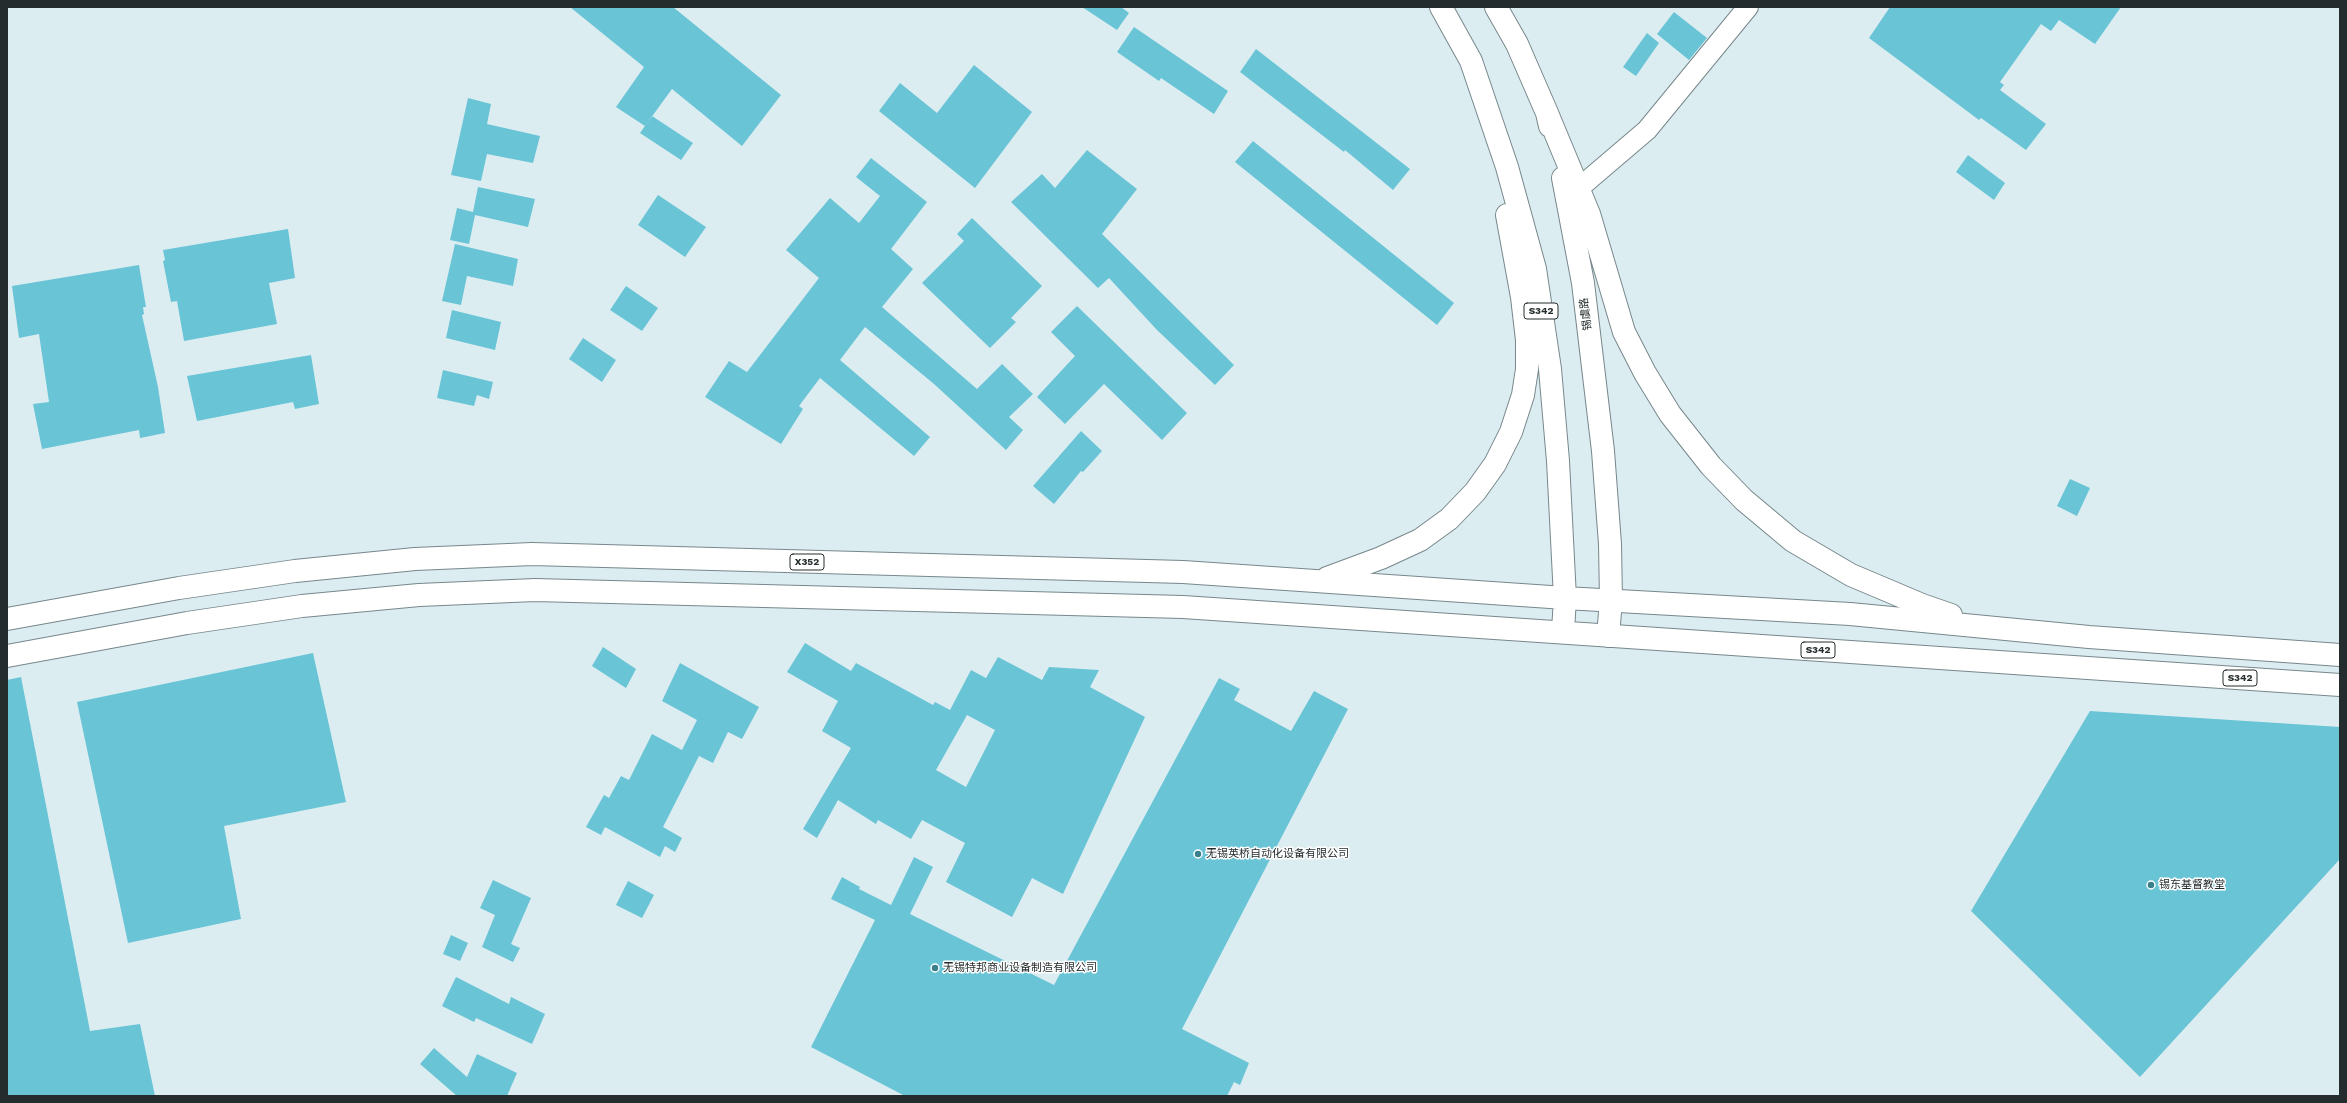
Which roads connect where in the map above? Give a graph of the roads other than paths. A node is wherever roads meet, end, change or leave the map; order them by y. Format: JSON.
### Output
{"nodes":[{"id":1,"x":1441,"y":7,"type":"edge"},
{"id":2,"x":1496,"y":7,"type":"edge"},
{"id":3,"x":1748,"y":7,"type":"edge"},
{"id":4,"x":1547,"y":113,"type":"junction"},
{"id":5,"x":1507,"y":168,"type":"junction"},
{"id":6,"x":1579,"y":188,"type":"junction"},
{"id":7,"x":1319,"y":581,"type":"junction"},
{"id":8,"x":1565,"y":598,"type":"junction"},
{"id":9,"x":1611,"y":600,"type":"junction"},
{"id":10,"x":7,"y":619,"type":"edge"},
{"id":11,"x":1988,"y":627,"type":"junction"},
{"id":12,"x":1563,"y":632,"type":"junction"},
{"id":13,"x":1608,"y":636,"type":"junction"},
{"id":14,"x":2340,"y":655,"type":"edge"},
{"id":15,"x":7,"y":656,"type":"edge"},
{"id":16,"x":2340,"y":684,"type":"edge"}],
"edges":[{"from":1,"to":5,"type":"main road","number":"S342"},
{"from":2,"to":4,"type":"main road","name":"锡虞路"},
{"from":3,"to":6,"type":"street"},
{"from":4,"to":6,"type":"main road"},
{"from":4,"to":9,"type":"main road","name":"锡虞路"},
{"from":5,"to":7,"type":"main road"},
{"from":5,"to":8,"type":"main road","number":"S342"},
{"from":6,"to":11,"type":"main road"},
{"from":7,"to":8,"type":"main road","number":"X352"},
{"from":7,"to":10,"type":"main road","number":"X352"},
{"from":8,"to":9,"type":"main road","number":"X352"},
{"from":8,"to":12,"type":"main road","number":"S342"},
{"from":9,"to":11,"type":"main road"},
{"from":9,"to":13,"type":"main road","name":"锡虞路"},
{"from":11,"to":14,"type":"main road"},
{"from":12,"to":13,"type":"main road","number":"S342"},
{"from":12,"to":15,"type":"main road"},
{"from":13,"to":16,"type":"main road","number":"S342"}]}
